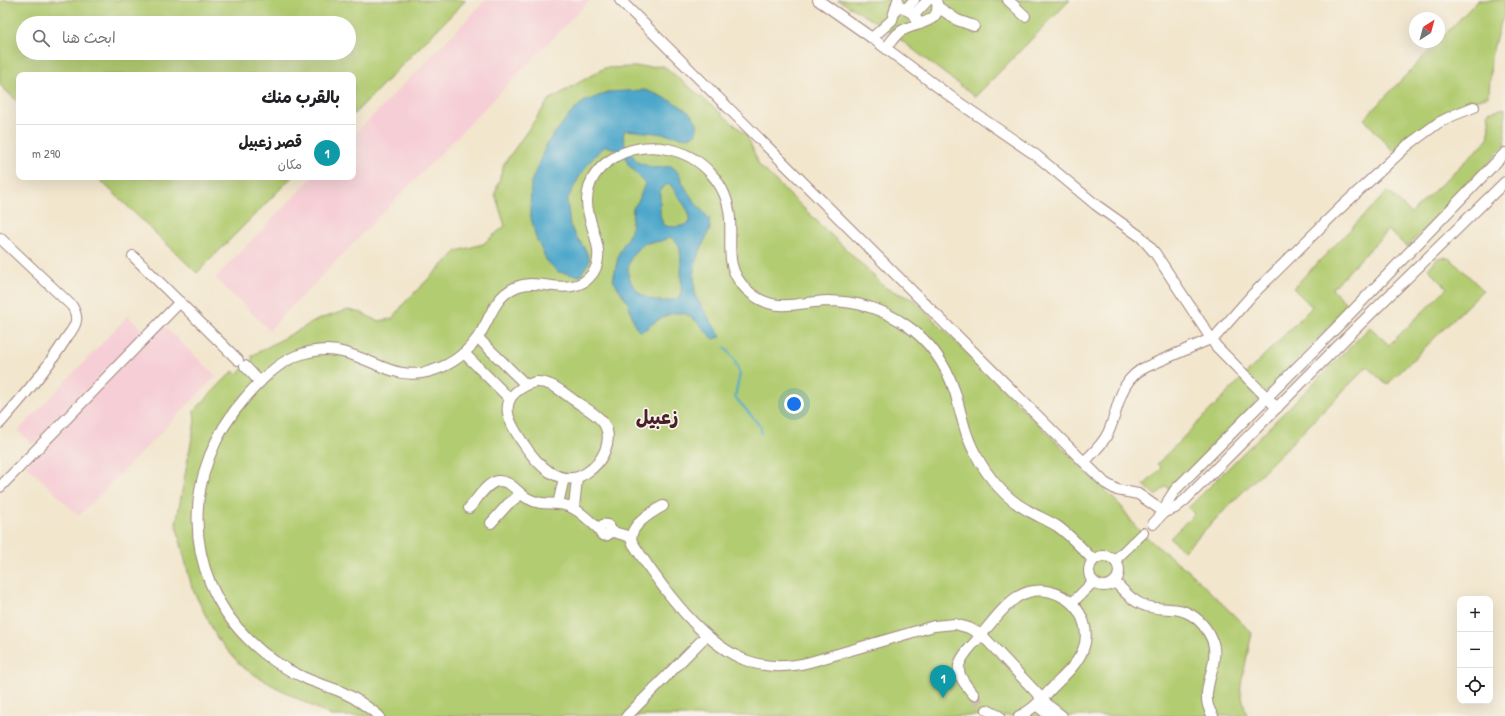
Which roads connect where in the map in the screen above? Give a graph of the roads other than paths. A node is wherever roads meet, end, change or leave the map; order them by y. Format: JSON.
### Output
{"nodes":[{"id":1,"x":620,"y":0,"type":"edge"},
{"id":2,"x":818,"y":0,"type":"edge"},
{"id":3,"x":914,"y":0,"type":"edge"},
{"id":4,"x":928,"y":0,"type":"edge"},
{"id":5,"x":1008,"y":0,"type":"edge"},
{"id":6,"x":897,"y":2,"type":"edge"},
{"id":7,"x":937,"y":4,"type":"edge"},
{"id":8,"x":913,"y":16,"type":"junction"},
{"id":9,"x":1025,"y":16,"type":"dead end"},
{"id":10,"x":974,"y":26,"type":"dead end"},
{"id":11,"x":872,"y":38,"type":"junction"},
{"id":12,"x":886,"y":48,"type":"junction"},
{"id":13,"x":1474,"y":107,"type":"dead end"},
{"id":14,"x":1505,"y":153,"type":"edge"},
{"id":15,"x":1505,"y":182,"type":"edge"},
{"id":16,"x":0,"y":238,"type":"edge"},
{"id":17,"x":133,"y":256,"type":"dead end"},
{"id":18,"x":180,"y":302,"type":"junction"},
{"id":19,"x":478,"y":338,"type":"junction"},
{"id":20,"x":1211,"y":340,"type":"junction"},
{"id":21,"x":464,"y":353,"type":"junction"},
{"id":22,"x":260,"y":382,"type":"junction"},
{"id":23,"x":526,"y":385,"type":"junction"},
{"id":24,"x":1266,"y":398,"type":"junction"},
{"id":25,"x":510,"y":399,"type":"junction"},
{"id":26,"x":1277,"y":408,"type":"junction"},
{"id":27,"x":0,"y":423,"type":"edge"},
{"id":28,"x":1084,"y":462,"type":"junction"},
{"id":29,"x":564,"y":478,"type":"junction"},
{"id":30,"x":577,"y":478,"type":"junction"},
{"id":31,"x":0,"y":487,"type":"edge"},
{"id":32,"x":521,"y":494,"type":"junction"},
{"id":33,"x":558,"y":504,"type":"junction"},
{"id":34,"x":663,"y":506,"type":"dead end"},
{"id":35,"x":469,"y":508,"type":"dead end"},
{"id":36,"x":574,"y":508,"type":"junction"},
{"id":37,"x":1164,"y":512,"type":"junction"},
{"id":38,"x":491,"y":522,"type":"dead end"},
{"id":39,"x":1153,"y":524,"type":"dead end"},
{"id":40,"x":1143,"y":533,"type":"dead end"},
{"id":41,"x":631,"y":537,"type":"junction"},
{"id":42,"x":1094,"y":560,"type":"junction"},
{"id":43,"x":1115,"y":560,"type":"junction"},
{"id":44,"x":1094,"y":582,"type":"junction"},
{"id":45,"x":1115,"y":582,"type":"junction"},
{"id":46,"x":1072,"y":603,"type":"junction"},
{"id":47,"x":982,"y":635,"type":"junction"},
{"id":48,"x":706,"y":636,"type":"junction"},
{"id":49,"x":974,"y":695,"type":"tunnel mouth"},
{"id":50,"x":1039,"y":702,"type":"junction"},
{"id":51,"x":987,"y":710,"type":"tunnel mouth"},
{"id":52,"x":379,"y":716,"type":"edge"},
{"id":53,"x":627,"y":716,"type":"edge"},
{"id":54,"x":1000,"y":716,"type":"edge"},
{"id":55,"x":1019,"y":716,"type":"edge"},
{"id":56,"x":1050,"y":716,"type":"edge"},
{"id":57,"x":1062,"y":716,"type":"edge"},
{"id":58,"x":1213,"y":716,"type":"edge"}],
"edges":[{"from":1,"to":28,"type":"street"},
{"from":2,"to":11,"type":"street"},
{"from":3,"to":8,"type":"street"},
{"from":4,"to":8,"type":"street"},
{"from":5,"to":9,"type":"street"},
{"from":6,"to":8,"type":"street"},
{"from":6,"to":11,"type":"street"},
{"from":7,"to":8,"type":"street"},
{"from":7,"to":10,"type":"street"},
{"from":8,"to":12,"type":"street"},
{"from":11,"to":12,"type":"street"},
{"from":12,"to":20,"type":"street"},
{"from":13,"to":20,"type":"street"},
{"from":14,"to":24,"type":"street"},
{"from":15,"to":26,"type":"street"},
{"from":16,"to":27,"type":"street"},
{"from":17,"to":18,"type":"street"},
{"from":18,"to":22,"type":"street"},
{"from":18,"to":31,"type":"street"},
{"from":19,"to":21,"type":"street"},
{"from":19,"to":23,"type":"street"},
{"from":19,"to":42,"type":"street"},
{"from":20,"to":24,"type":"street"},
{"from":20,"to":28,"type":"street"},
{"from":21,"to":22,"type":"street"},
{"from":21,"to":25,"type":"street"},
{"from":22,"to":52,"type":"street"},
{"from":23,"to":25,"type":"street"},
{"from":23,"to":30,"type":"street"},
{"from":24,"to":26,"type":"street"},
{"from":24,"to":37,"type":"street"},
{"from":25,"to":29,"type":"street"},
{"from":26,"to":37,"type":"street"},
{"from":28,"to":37,"type":"street"},
{"from":29,"to":30,"type":"street"},
{"from":29,"to":33,"type":"street"},
{"from":30,"to":36,"type":"street"},
{"from":32,"to":33,"type":"street"},
{"from":32,"to":35,"type":"street"},
{"from":32,"to":38,"type":"street"},
{"from":33,"to":36,"type":"street"},
{"from":34,"to":41,"type":"street"},
{"from":36,"to":41,"type":"street"},
{"from":37,"to":39,"type":"street"},
{"from":40,"to":43,"type":"street"},
{"from":41,"to":48,"type":"street"},
{"from":42,"to":43,"type":"street"},
{"from":42,"to":44,"type":"street"},
{"from":43,"to":45,"type":"street"},
{"from":44,"to":45,"type":"street"},
{"from":44,"to":46,"type":"street"},
{"from":45,"to":58,"type":"street"},
{"from":46,"to":47,"type":"street"},
{"from":46,"to":50,"type":"street"},
{"from":47,"to":48,"type":"street"},
{"from":47,"to":49,"type":"street"},
{"from":47,"to":50,"type":"street"},
{"from":48,"to":53,"type":"street"},
{"from":50,"to":55,"type":"street"},
{"from":50,"to":56,"type":"street"},
{"from":50,"to":57,"type":"street"},
{"from":51,"to":54,"type":"street"}]}
